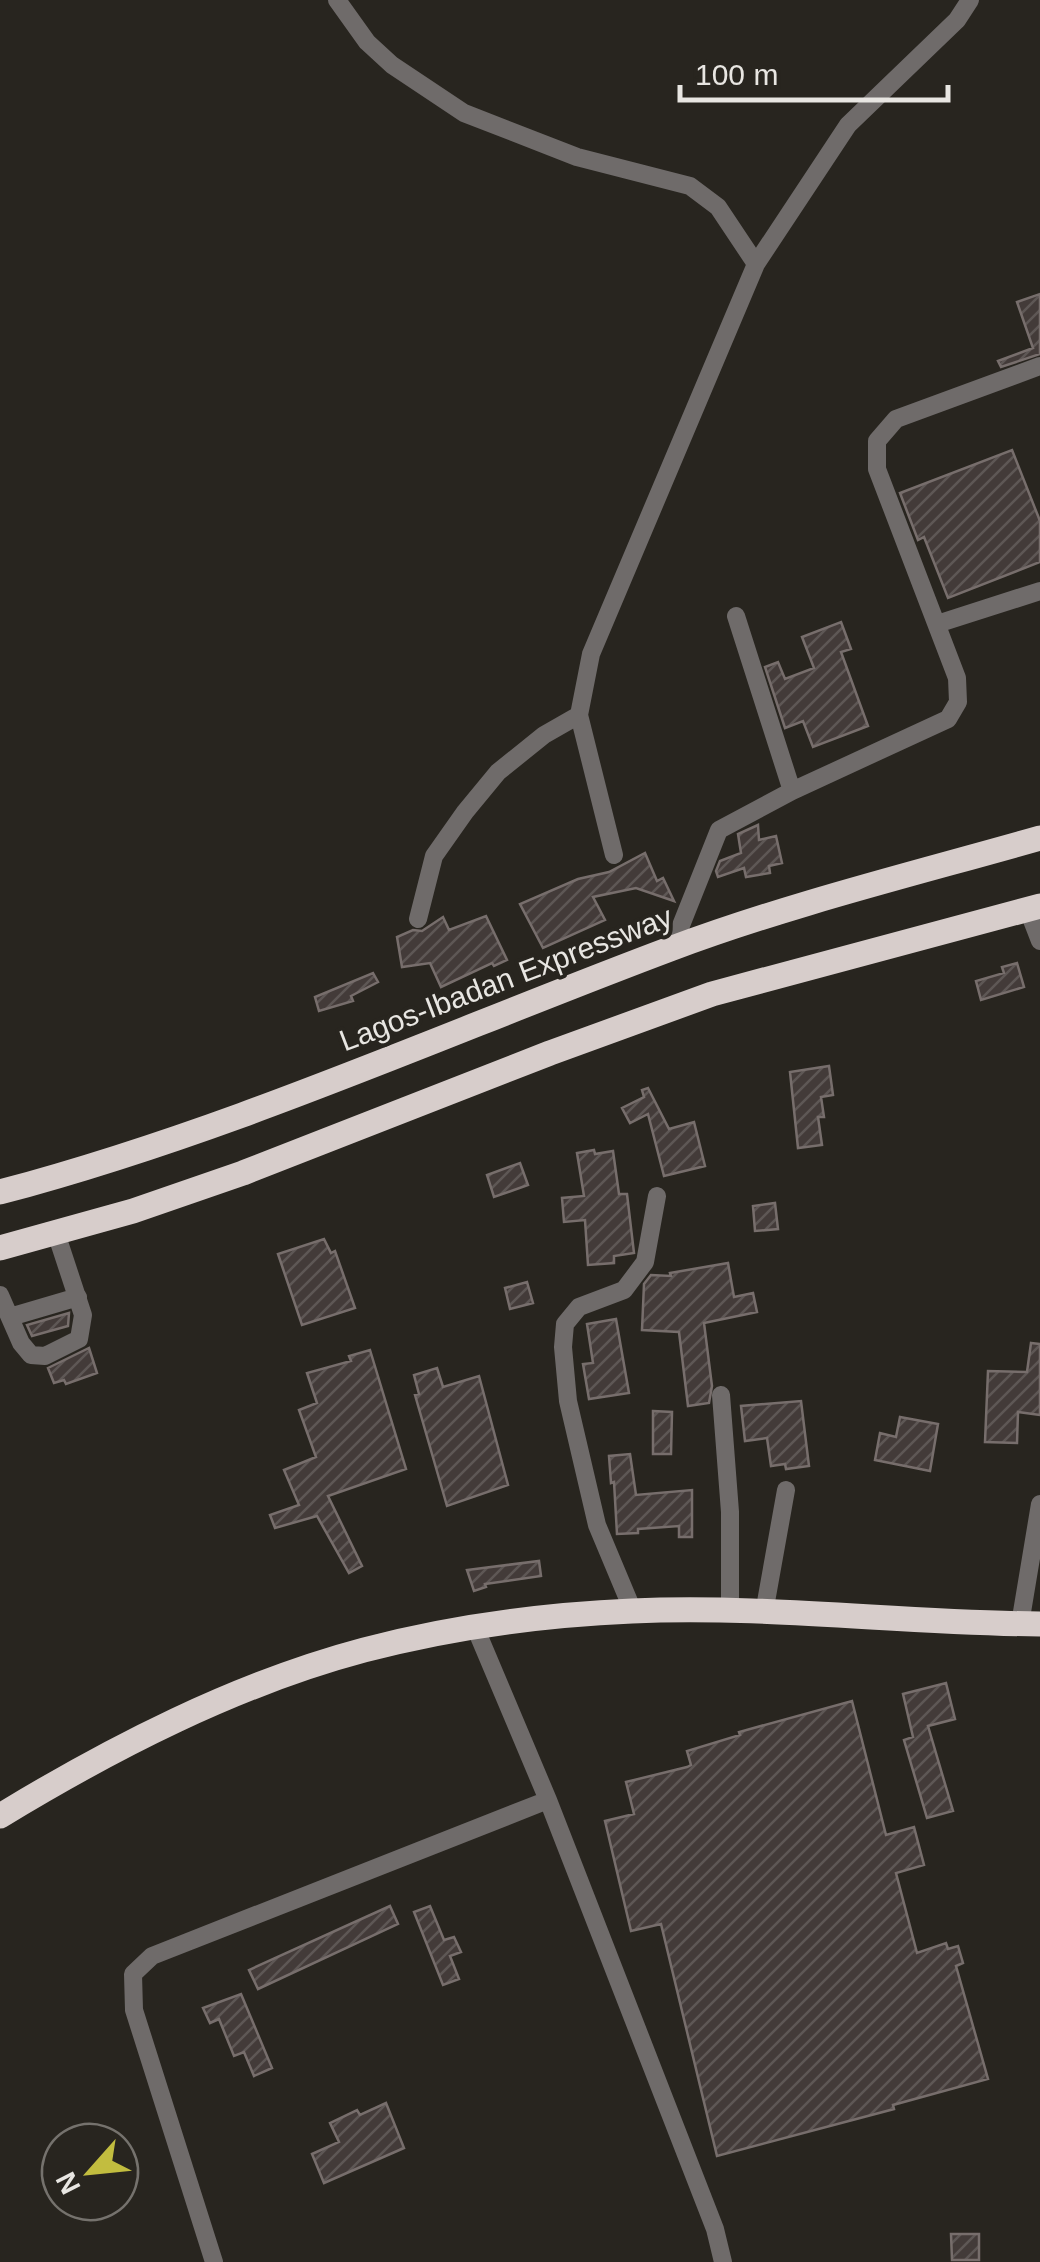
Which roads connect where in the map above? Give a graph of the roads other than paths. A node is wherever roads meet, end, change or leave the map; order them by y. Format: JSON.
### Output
{"nodes":[{"id":1,"x":337,"y":0,"type":"edge"},
{"id":2,"x":970,"y":0,"type":"edge"},
{"id":3,"x":756,"y":264,"type":"junction"},
{"id":4,"x":1040,"y":366,"type":"edge"},
{"id":5,"x":1040,"y":592,"type":"edge"},
{"id":6,"x":736,"y":616,"type":"dead end"},
{"id":7,"x":937,"y":624,"type":"junction"},
{"id":8,"x":579,"y":714,"type":"junction"},
{"id":9,"x":792,"y":791,"type":"junction"},
{"id":10,"x":1040,"y":838,"type":"edge"},
{"id":11,"x":614,"y":855,"type":"dead end"},
{"id":12,"x":1034,"y":908,"type":"edge"},
{"id":13,"x":418,"y":920,"type":"dead end"},
{"id":14,"x":1040,"y":941,"type":"edge"},
{"id":15,"x":672,"y":948,"type":"junction"},
{"id":16,"x":0,"y":1192,"type":"edge"},
{"id":17,"x":657,"y":1196,"type":"dead end"},
{"id":18,"x":56,"y":1233,"type":"junction"},
{"id":19,"x":0,"y":1248,"type":"edge"},
{"id":20,"x":0,"y":1295,"type":"edge"},
{"id":21,"x":78,"y":1297,"type":"junction"},
{"id":22,"x":10,"y":1317,"type":"junction"},
{"id":23,"x":720,"y":1395,"type":"dead end"},
{"id":24,"x":786,"y":1490,"type":"dead end"},
{"id":25,"x":1040,"y":1504,"type":"edge"},
{"id":26,"x":633,"y":1611,"type":"junction"},
{"id":27,"x":730,"y":1612,"type":"junction"},
{"id":28,"x":764,"y":1613,"type":"junction"},
{"id":29,"x":1030,"y":1624,"type":"edge"},
{"id":30,"x":475,"y":1627,"type":"junction"},
{"id":31,"x":548,"y":1800,"type":"junction"},
{"id":32,"x":0,"y":1816,"type":"edge"},
{"id":33,"x":214,"y":2262,"type":"edge"},
{"id":34,"x":723,"y":2262,"type":"edge"}],
"edges":[{"from":1,"to":3,"type":"street"},
{"from":2,"to":3,"type":"street"},
{"from":3,"to":8,"type":"street"},
{"from":4,"to":7,"type":"street"},
{"from":5,"to":7,"type":"street"},
{"from":6,"to":9,"type":"street"},
{"from":7,"to":9,"type":"street"},
{"from":8,"to":11,"type":"street"},
{"from":8,"to":13,"type":"street"},
{"from":9,"to":15,"type":"street"},
{"from":10,"to":15,"type":"highway","name":"Lagos-Ibadan Expressway"},
{"from":12,"to":14,"type":"street"},
{"from":12,"to":18,"type":"highway"},
{"from":15,"to":16,"type":"highway","name":"Lagos-Ibadan Expressway"},
{"from":17,"to":26,"type":"street"},
{"from":18,"to":19,"type":"highway"},
{"from":18,"to":21,"type":"street"},
{"from":20,"to":22,"type":"street"},
{"from":21,"to":22,"type":"street"},
{"from":21,"to":22,"type":"street"},
{"from":23,"to":27,"type":"street"},
{"from":24,"to":28,"type":"street"},
{"from":25,"to":29,"type":"street"},
{"from":26,"to":27,"type":"highway"},
{"from":26,"to":30,"type":"highway"},
{"from":27,"to":28,"type":"highway"},
{"from":28,"to":29,"type":"highway"},
{"from":30,"to":31,"type":"street"},
{"from":30,"to":32,"type":"highway"},
{"from":31,"to":33,"type":"street"},
{"from":31,"to":34,"type":"street"}]}
